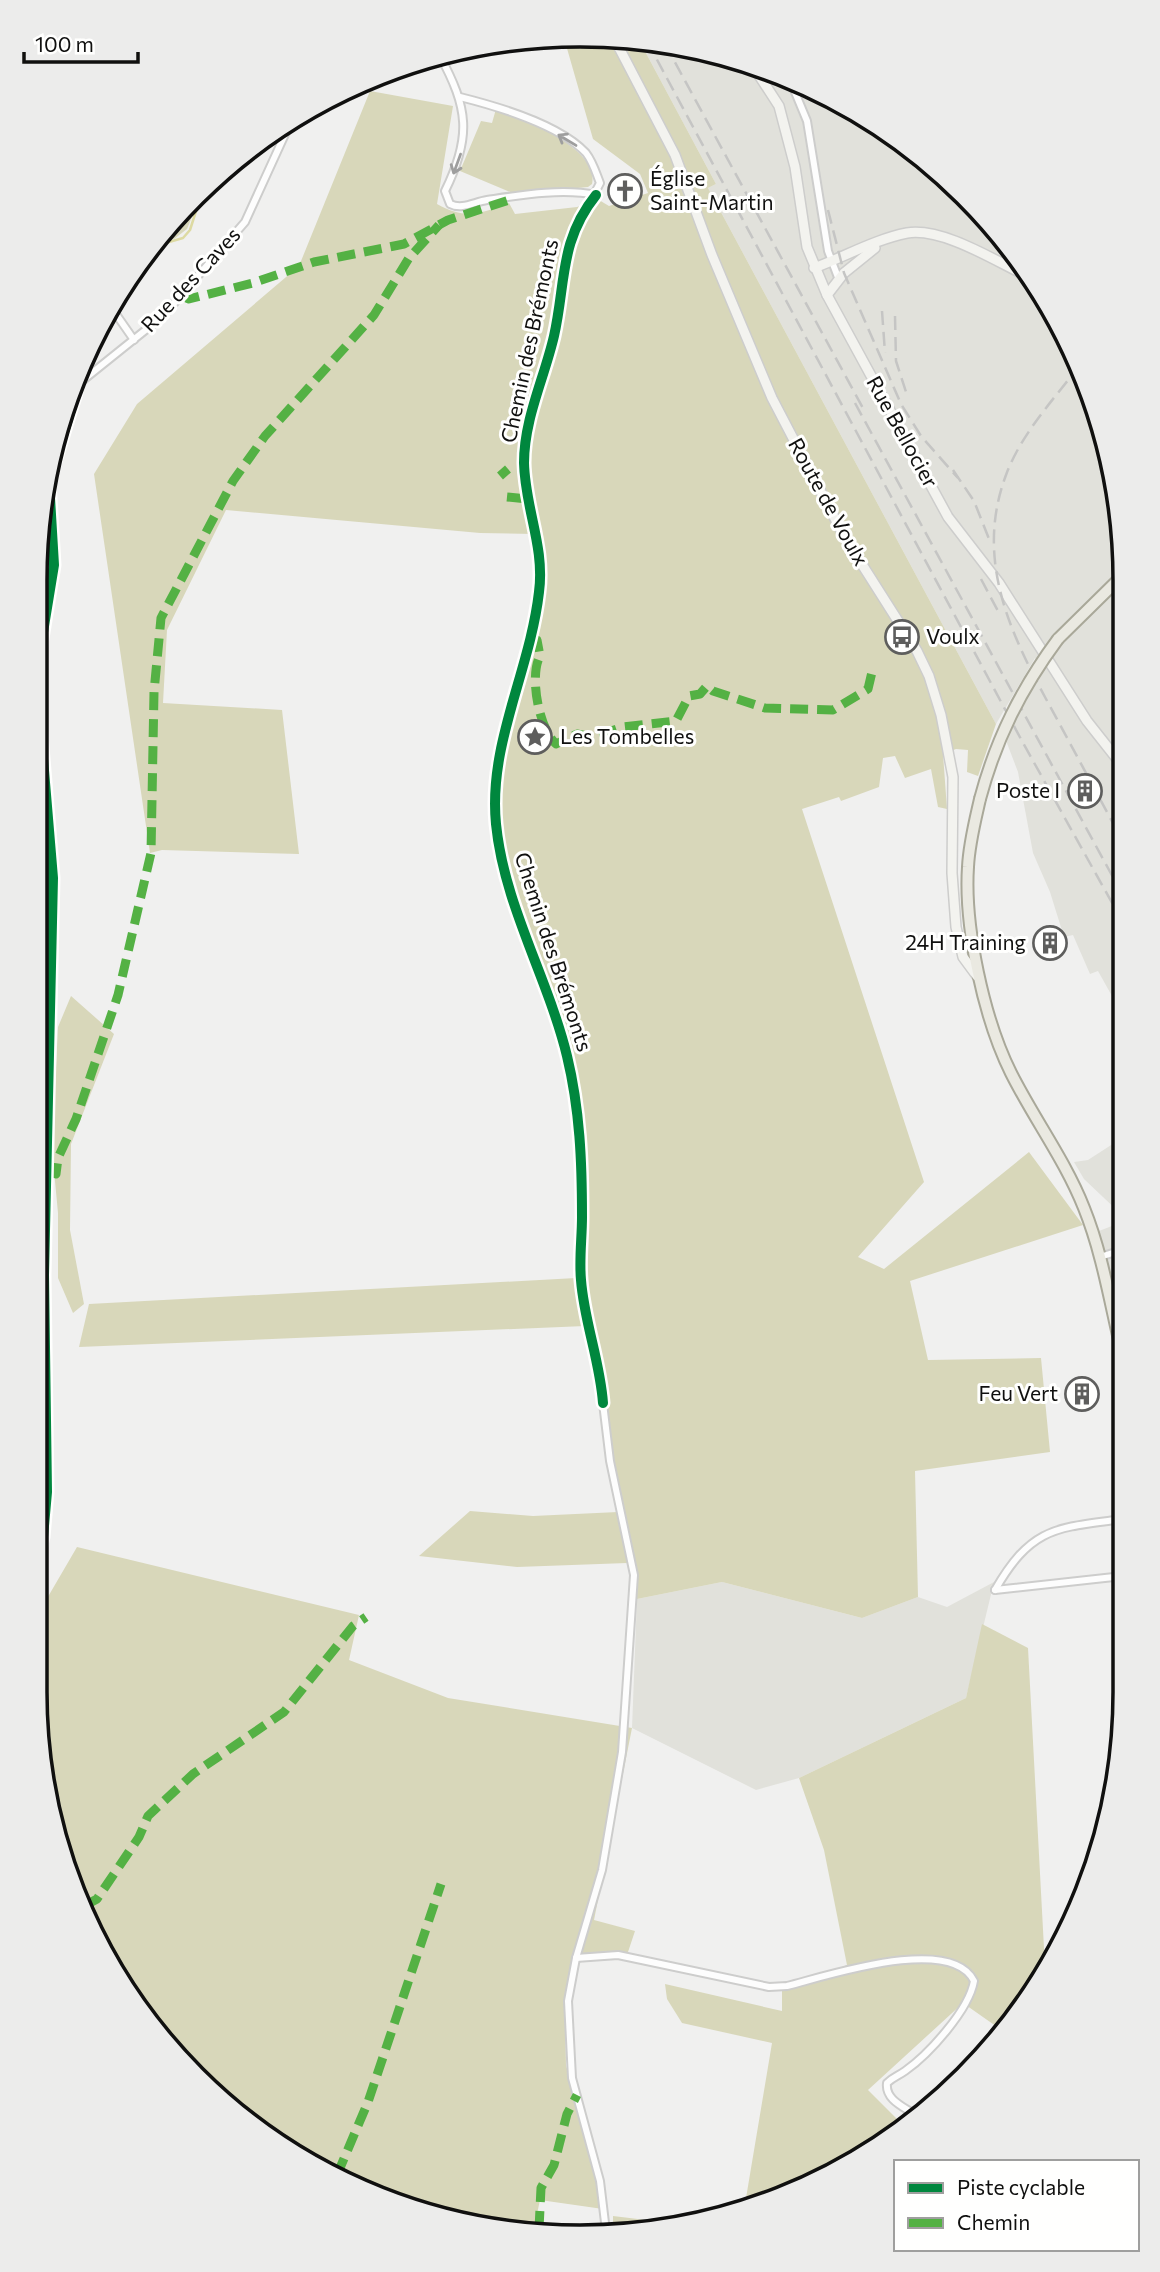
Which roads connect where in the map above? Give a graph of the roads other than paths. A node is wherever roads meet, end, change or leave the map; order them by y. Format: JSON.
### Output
{"nodes":[{"id":1,"x":620,"y":49,"type":"edge"},
{"id":2,"x":444,"y":64,"type":"edge"},
{"id":3,"x":762,"y":80,"type":"edge"},
{"id":4,"x":796,"y":93,"type":"edge"},
{"id":5,"x":460,"y":97,"type":"junction"},
{"id":6,"x":284,"y":137,"type":"edge"},
{"id":7,"x":596,"y":195,"type":"junction"},
{"id":8,"x":882,"y":242,"type":"junction"},
{"id":9,"x":831,"y":262,"type":"junction"},
{"id":10,"x":814,"y":268,"type":"junction"},
{"id":11,"x":1013,"y":270,"type":"edge"},
{"id":12,"x":839,"y":280,"type":"junction"},
{"id":13,"x":827,"y":295,"type":"junction"},
{"id":14,"x":118,"y":316,"type":"edge"},
{"id":15,"x":134,"y":340,"type":"junction"},
{"id":16,"x":89,"y":375,"type":"edge"},
{"id":17,"x":51,"y":517,"type":"edge"},
{"id":18,"x":48,"y":550,"type":"edge"},
{"id":19,"x":54,"y":550,"type":"junction"},
{"id":20,"x":1113,"y":586,"type":"edge"},
{"id":21,"x":47,"y":599,"type":"edge"},
{"id":22,"x":1113,"y":754,"type":"edge"},
{"id":23,"x":47,"y":807,"type":"edge"},
{"id":24,"x":979,"y":978,"type":"junction"},
{"id":25,"x":47,"y":1129,"type":"edge"},
{"id":26,"x":1113,"y":1253,"type":"edge"},
{"id":27,"x":1100,"y":1257,"type":"junction"},
{"id":28,"x":1113,"y":1314,"type":"edge"},
{"id":29,"x":1113,"y":1520,"type":"edge"},
{"id":30,"x":1113,"y":1577,"type":"edge"},
{"id":31,"x":576,"y":1958,"type":"junction"},
{"id":32,"x":909,"y":2111,"type":"edge"},
{"id":33,"x":605,"y":2224,"type":"edge"}],
"edges":[{"from":1,"to":24,"type":"main road","name":"Route de Voulx"},
{"from":2,"to":5,"type":"street"},
{"from":3,"to":10,"type":"main road","name":"Rue Bellocier"},
{"from":4,"to":9,"type":"street"},
{"from":7,"to":5,"type":"street","one_way":true},
{"from":5,"to":7,"type":"street","one_way":true},
{"from":6,"to":15,"type":"street","name":"Rue des Caves"},
{"from":7,"to":31,"type":"street","name":"Chemin des Brémonts"},
{"from":8,"to":9,"type":"main road"},
{"from":8,"to":11,"type":"main road"},
{"from":8,"to":12,"type":"main road"},
{"from":9,"to":10,"type":"main road"},
{"from":9,"to":12,"type":"street"},
{"from":10,"to":13,"type":"main road","name":"Rue Bellocier"},
{"from":12,"to":13,"type":"main road"},
{"from":13,"to":22,"type":"main road","name":"Rue Bellocier"},
{"from":14,"to":15,"type":"street"},
{"from":15,"to":16,"type":"street","name":"Rue des Caves"},
{"from":17,"to":19,"type":"street","name":"Rue des Caves"},
{"from":18,"to":19,"type":"street"},
{"from":19,"to":21,"type":"street","name":"Rue des Caves"},
{"from":20,"to":24,"type":"main road","bridge":true},
{"from":23,"to":25,"type":"street","name":"Rue des Caves"},
{"from":24,"to":27,"type":"main road"},
{"from":26,"to":27,"type":"street"},
{"from":27,"to":28,"type":"main road"},
{"from":29,"to":30,"type":"street"},
{"from":31,"to":32,"type":"street"},
{"from":31,"to":33,"type":"street","name":"Chemin des Brémonts"}]}
